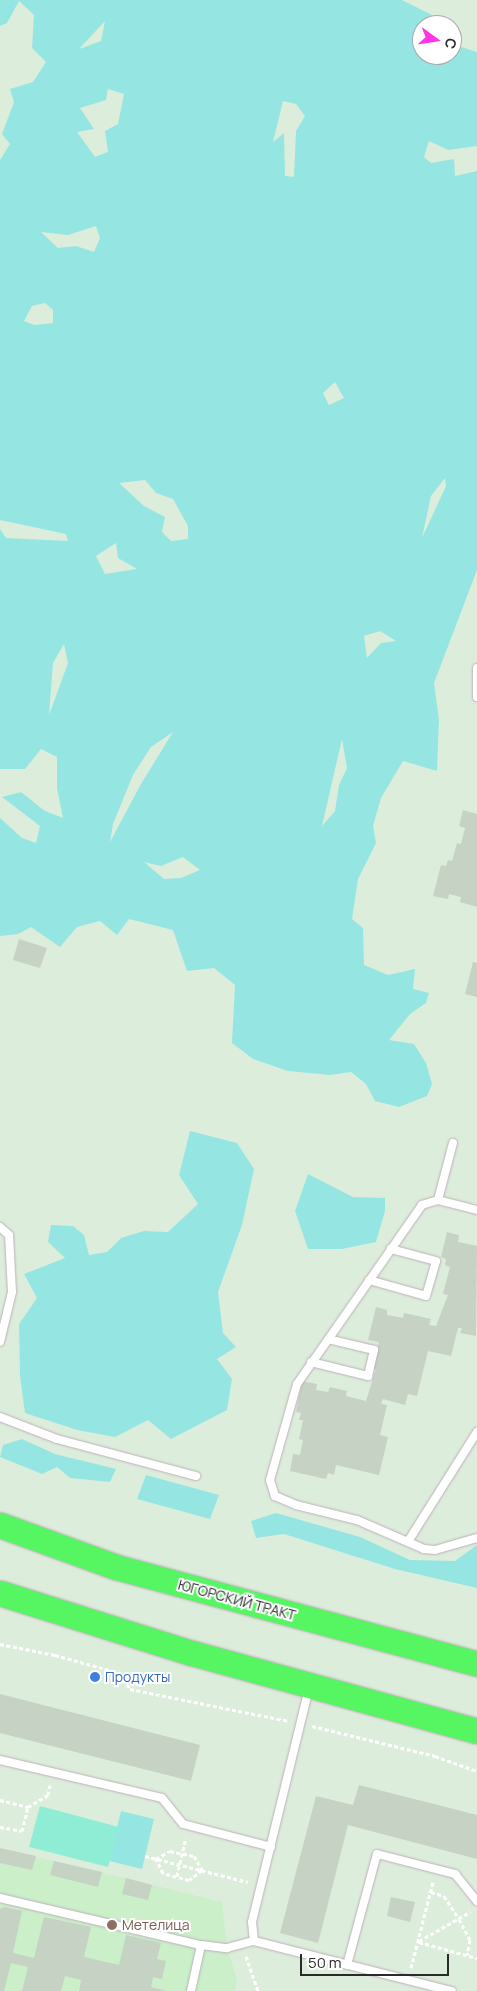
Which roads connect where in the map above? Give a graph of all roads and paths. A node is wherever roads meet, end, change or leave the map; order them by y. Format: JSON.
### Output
{"nodes":[{"id":1,"x":477,"y":668,"type":"edge"},
{"id":2,"x":477,"y":697,"type":"edge"},
{"id":3,"x":453,"y":1142,"type":"dead end"},
{"id":4,"x":438,"y":1200,"type":"junction"},
{"id":5,"x":477,"y":1210,"type":"edge"},
{"id":6,"x":0,"y":1227,"type":"edge"},
{"id":7,"x":391,"y":1249,"type":"junction"},
{"id":8,"x":369,"y":1280,"type":"junction"},
{"id":9,"x":328,"y":1339,"type":"junction"},
{"id":10,"x":0,"y":1342,"type":"edge"},
{"id":11,"x":311,"y":1362,"type":"junction"},
{"id":12,"x":0,"y":1417,"type":"edge"},
{"id":13,"x":477,"y":1432,"type":"edge"},
{"id":14,"x":196,"y":1476,"type":"dead end"},
{"id":15,"x":0,"y":1525,"type":"edge"},
{"id":16,"x":477,"y":1538,"type":"edge"},
{"id":17,"x":409,"y":1540,"type":"junction"},
{"id":18,"x":0,"y":1594,"type":"edge"},
{"id":19,"x":0,"y":1644,"type":"edge"},
{"id":20,"x":477,"y":1664,"type":"edge"},
{"id":21,"x":310,"y":1686,"type":"junction"},
{"id":22,"x":300,"y":1723,"type":"junction"},
{"id":23,"x":313,"y":1727,"type":"junction"},
{"id":24,"x":477,"y":1730,"type":"edge"},
{"id":25,"x":311,"y":1734,"type":"dead end"},
{"id":26,"x":0,"y":1760,"type":"edge"},
{"id":27,"x":477,"y":1771,"type":"edge"},
{"id":28,"x":54,"y":1772,"type":"junction"},
{"id":29,"x":0,"y":1800,"type":"edge"},
{"id":30,"x":28,"y":1808,"type":"junction"},
{"id":31,"x":190,"y":1826,"type":"junction"},
{"id":32,"x":0,"y":1828,"type":"edge"},
{"id":33,"x":271,"y":1847,"type":"junction"},
{"id":34,"x":182,"y":1853,"type":"junction"},
{"id":35,"x":145,"y":1856,"type":"dead end"},
{"id":36,"x":156,"y":1858,"type":"junction"},
{"id":37,"x":180,"y":1864,"type":"junction"},
{"id":38,"x":437,"y":1869,"type":"junction"},
{"id":39,"x":202,"y":1870,"type":"junction"},
{"id":40,"x":176,"y":1876,"type":"junction"},
{"id":41,"x":261,"y":1885,"type":"junction"},
{"id":42,"x":431,"y":1892,"type":"junction"},
{"id":43,"x":0,"y":1898,"type":"edge"},
{"id":44,"x":477,"y":1901,"type":"edge"},
{"id":45,"x":477,"y":1908,"type":"edge"},
{"id":46,"x":459,"y":1919,"type":"junction"},
{"id":47,"x":254,"y":1942,"type":"junction"},
{"id":48,"x":418,"y":1942,"type":"junction"},
{"id":49,"x":242,"y":1944,"type":"junction"},
{"id":50,"x":201,"y":1945,"type":"junction"},
{"id":51,"x":467,"y":1955,"type":"junction"},
{"id":52,"x":477,"y":1958,"type":"edge"},
{"id":53,"x":347,"y":1965,"type":"junction"},
{"id":54,"x":408,"y":1980,"type":"junction"},
{"id":55,"x":191,"y":1991,"type":"edge"},
{"id":56,"x":258,"y":1991,"type":"edge"},
{"id":57,"x":452,"y":1991,"type":"edge"}],
"edges":[{"from":1,"to":2,"type":"lane"},
{"from":3,"to":4,"type":"lane"},
{"from":4,"to":5,"type":"lane"},
{"from":4,"to":7,"type":"lane"},
{"from":6,"to":10,"type":"lane"},
{"from":7,"to":8,"type":"lane"},
{"from":7,"to":8,"type":"lane"},
{"from":8,"to":9,"type":"lane"},
{"from":9,"to":11,"type":"lane"},
{"from":9,"to":11,"type":"lane"},
{"from":11,"to":17,"type":"lane"},
{"from":12,"to":14,"type":"lane"},
{"from":13,"to":17,"type":"lane"},
{"from":15,"to":20,"type":"main road","name":"ЮГОРСКИЙ ТРАКТ"},
{"from":16,"to":17,"type":"lane"},
{"from":18,"to":21,"type":"main road"},
{"from":19,"to":22,"type":"path"},
{"from":21,"to":22,"type":"lane"},
{"from":21,"to":24,"type":"main road"},
{"from":22,"to":23,"type":"path"},
{"from":22,"to":33,"type":"lane"},
{"from":23,"to":25,"type":"path"},
{"from":23,"to":27,"type":"path"},
{"from":26,"to":28,"type":"lane"},
{"from":28,"to":30,"type":"path"},
{"from":28,"to":31,"type":"lane"},
{"from":29,"to":30,"type":"path"},
{"from":30,"to":32,"type":"path"},
{"from":31,"to":33,"type":"lane"},
{"from":31,"to":34,"type":"path"},
{"from":33,"to":41,"type":"lane"},
{"from":34,"to":36,"type":"path"},
{"from":34,"to":37,"type":"path"},
{"from":34,"to":39,"type":"path"},
{"from":35,"to":36,"type":"path"},
{"from":36,"to":37,"type":"path"},
{"from":36,"to":40,"type":"path"},
{"from":37,"to":39,"type":"path"},
{"from":37,"to":40,"type":"path"},
{"from":38,"to":42,"type":"path"},
{"from":38,"to":44,"type":"lane"},
{"from":38,"to":53,"type":"lane"},
{"from":39,"to":40,"type":"path"},
{"from":39,"to":41,"type":"path"},
{"from":41,"to":47,"type":"lane"},
{"from":42,"to":46,"type":"path"},
{"from":42,"to":48,"type":"path"},
{"from":43,"to":50,"type":"lane"},
{"from":45,"to":46,"type":"path"},
{"from":46,"to":48,"type":"path"},
{"from":46,"to":51,"type":"path"},
{"from":47,"to":49,"type":"lane"},
{"from":47,"to":53,"type":"lane"},
{"from":48,"to":51,"type":"path"},
{"from":48,"to":54,"type":"path"},
{"from":49,"to":50,"type":"lane"},
{"from":49,"to":56,"type":"path"},
{"from":50,"to":55,"type":"lane"},
{"from":51,"to":52,"type":"path"},
{"from":53,"to":54,"type":"lane"},
{"from":54,"to":57,"type":"lane"}]}
